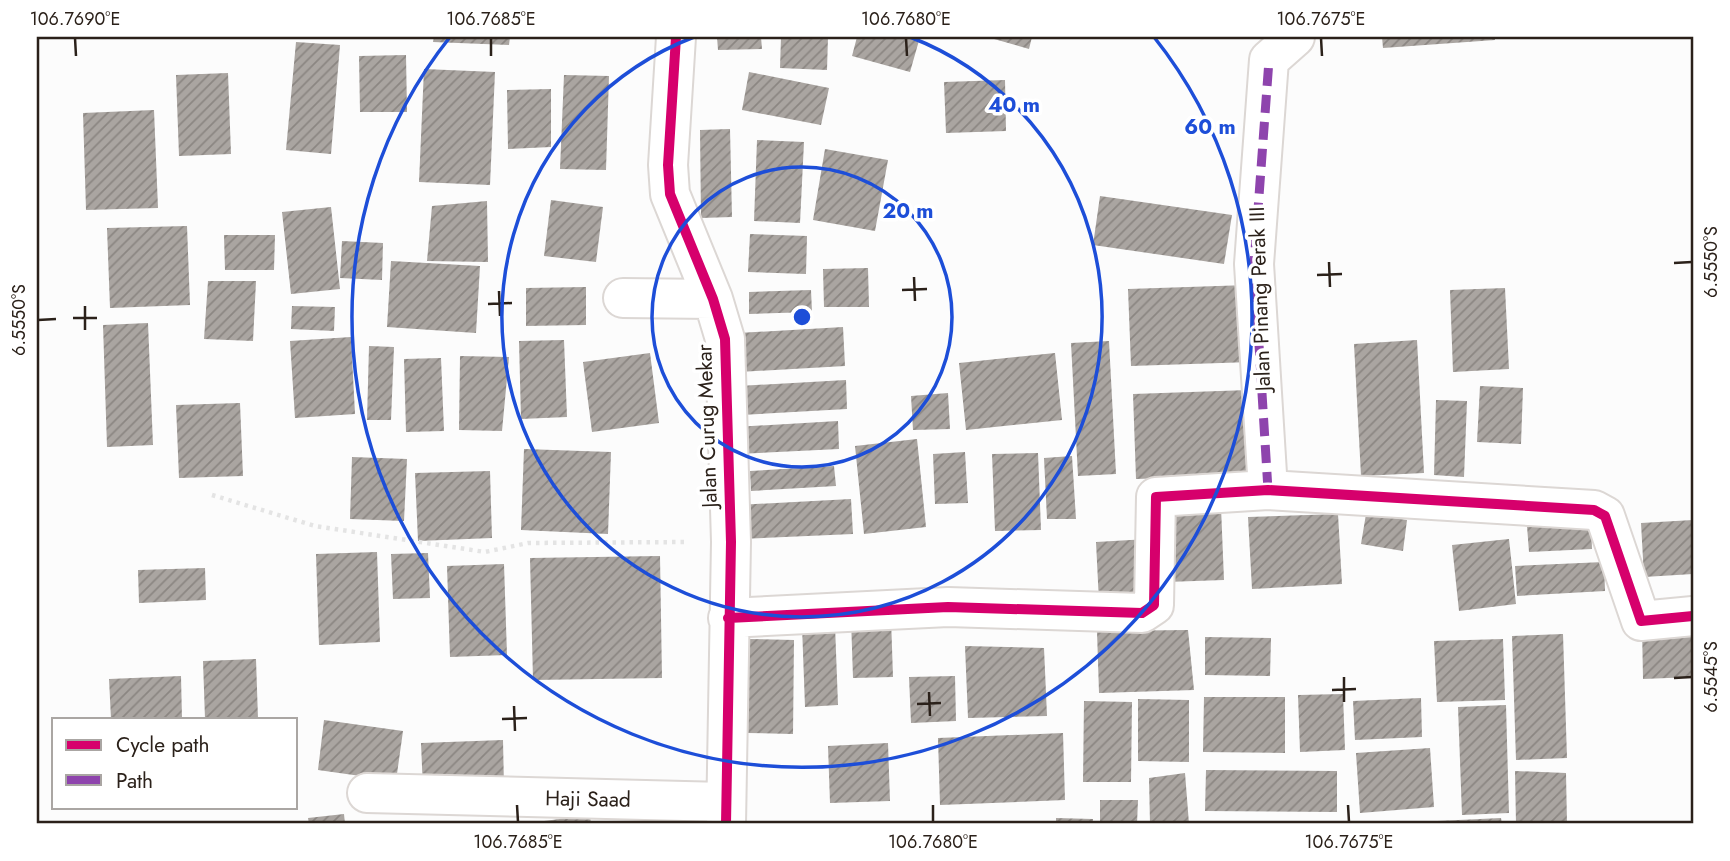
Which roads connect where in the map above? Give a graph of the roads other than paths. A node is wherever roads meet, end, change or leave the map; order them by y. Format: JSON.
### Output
{"nodes":[{"id":1,"x":676,"y":37,"type":"edge"},
{"id":2,"x":1295,"y":37,"type":"edge"},
{"id":3,"x":623,"y":298,"type":"dead end"},
{"id":4,"x":713,"y":299,"type":"junction"},
{"id":5,"x":1268,"y":490,"type":"junction"},
{"id":6,"x":1693,"y":615,"type":"edge"},
{"id":7,"x":729,"y":618,"type":"junction"},
{"id":8,"x":368,"y":793,"type":"dead end"},
{"id":9,"x":725,"y":813,"type":"edge"}],
"edges":[{"from":1,"to":4,"type":"street","name":"Jalan Curug Mekar"},
{"from":2,"to":5,"type":"street","name":"Jalan Pinang Perak III"},
{"from":3,"to":4,"type":"street"},
{"from":4,"to":7,"type":"street","name":"Jalan Curug Mekar"},
{"from":5,"to":6,"type":"street"},
{"from":5,"to":7,"type":"street"},
{"from":7,"to":9,"type":"street","name":"Jalan Curug Mekar"},
{"from":8,"to":9,"type":"street","name":"Haji Saad"}]}
